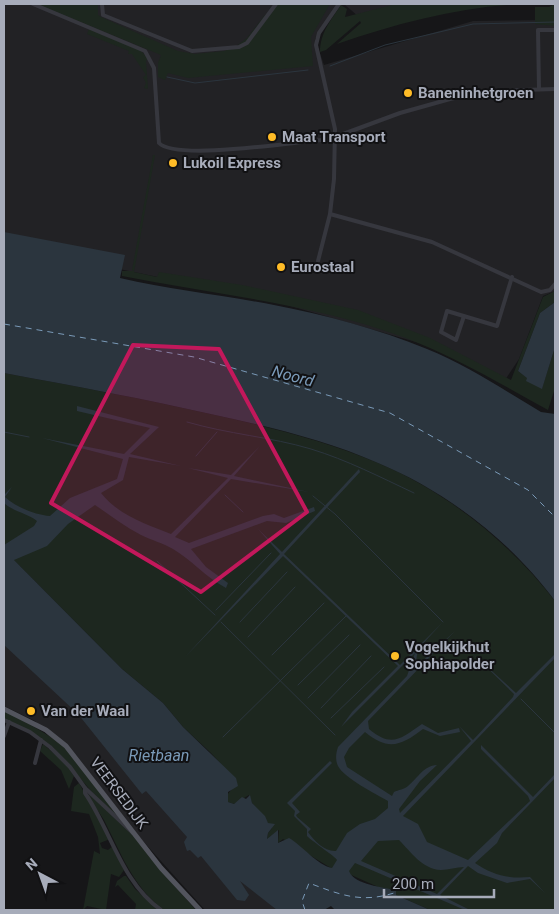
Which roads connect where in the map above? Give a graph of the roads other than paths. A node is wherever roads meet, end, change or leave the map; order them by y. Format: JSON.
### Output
{"nodes":[{"id":1,"x":32,"y":4,"type":"edge"},
{"id":2,"x":102,"y":4,"type":"edge"},
{"id":3,"x":276,"y":4,"type":"edge"},
{"id":4,"x":339,"y":4,"type":"edge"},
{"id":5,"x":555,"y":30,"type":"edge"},
{"id":6,"x":539,"y":89,"type":"junction"},
{"id":7,"x":555,"y":89,"type":"edge"},
{"id":8,"x":335,"y":137,"type":"junction"},
{"id":9,"x":330,"y":214,"type":"junction"},
{"id":10,"x":318,"y":261,"type":"dead end"},
{"id":11,"x":512,"y":277,"type":"junction"},
{"id":12,"x":555,"y":284,"type":"edge"},
{"id":13,"x":464,"y":316,"type":"junction"},
{"id":14,"x":4,"y":709,"type":"edge"},
{"id":15,"x":4,"y":720,"type":"edge"},
{"id":16,"x":9,"y":722,"type":"junction"},
{"id":17,"x":4,"y":736,"type":"edge"},
{"id":18,"x":41,"y":740,"type":"junction"},
{"id":19,"x":35,"y":763,"type":"dead end"},
{"id":20,"x":86,"y":788,"type":"junction"},
{"id":21,"x":135,"y":833,"type":"junction"},
{"id":22,"x":160,"y":910,"type":"edge"},
{"id":23,"x":200,"y":910,"type":"edge"}],
"edges":[{"from":1,"to":8,"type":"street"},
{"from":2,"to":3,"type":"street"},
{"from":4,"to":8,"type":"street"},
{"from":5,"to":6,"type":"street"},
{"from":6,"to":7,"type":"street"},
{"from":6,"to":8,"type":"street"},
{"from":8,"to":9,"type":"street"},
{"from":9,"to":10,"type":"street"},
{"from":9,"to":11,"type":"street"},
{"from":11,"to":12,"type":"street"},
{"from":11,"to":13,"type":"street"},
{"from":13,"to":13,"type":"street"},
{"from":14,"to":21,"type":"main road","name":"VEERSEDIJK"},
{"from":15,"to":16,"type":"street"},
{"from":16,"to":17,"type":"street"},
{"from":16,"to":18,"type":"street"},
{"from":18,"to":19,"type":"street"},
{"from":18,"to":20,"type":"street"},
{"from":20,"to":21,"type":"street"},
{"from":20,"to":22,"type":"street"},
{"from":21,"to":23,"type":"main road","name":"VEERSEDIJK"}]}
